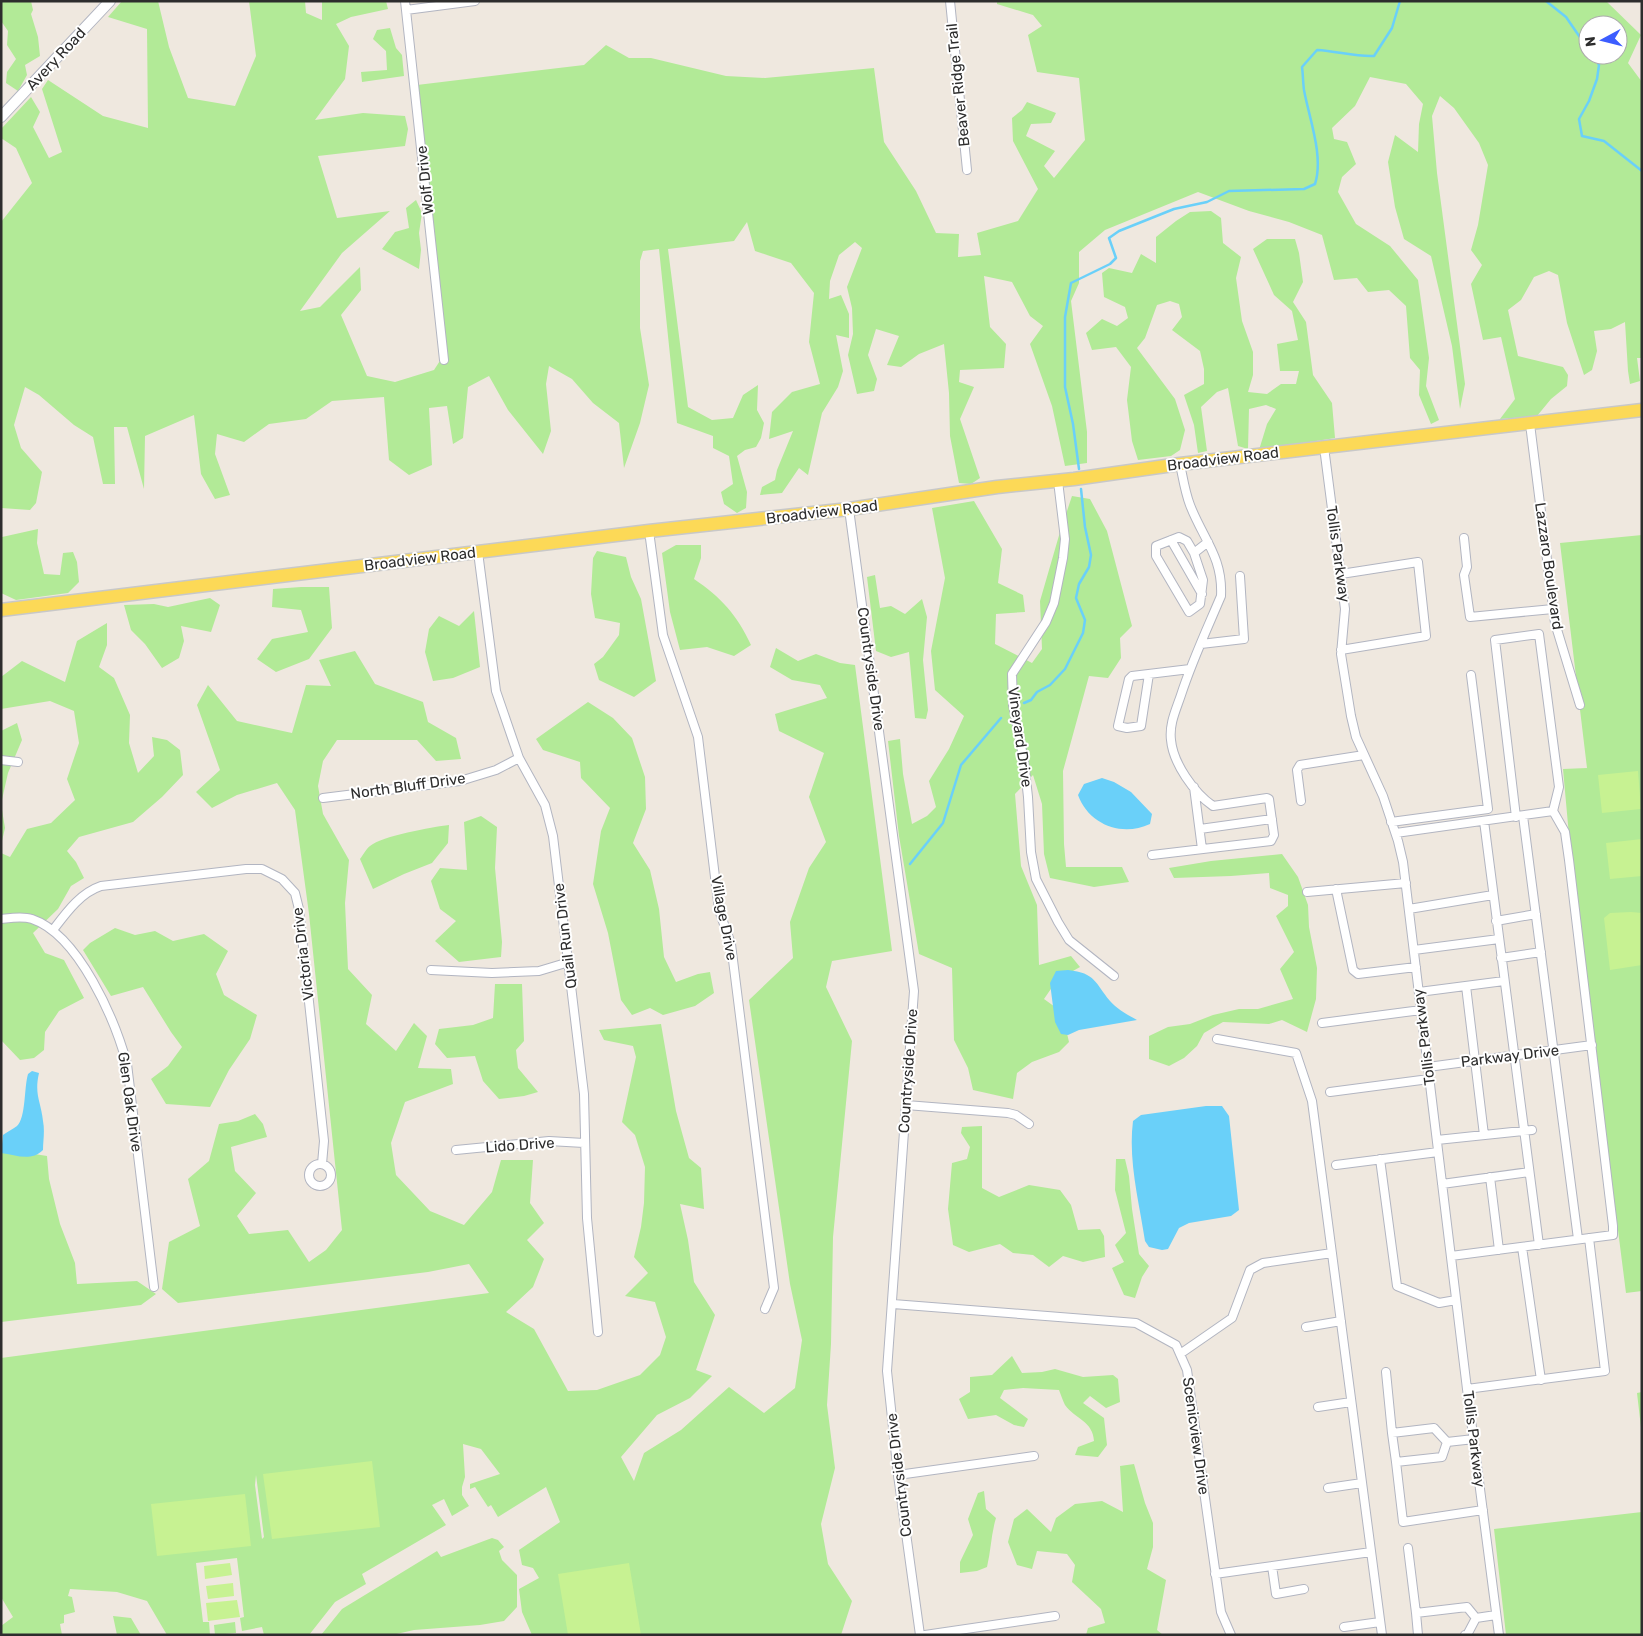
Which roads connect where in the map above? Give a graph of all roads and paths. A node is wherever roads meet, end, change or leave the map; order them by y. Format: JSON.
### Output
{"nodes":[{"id":1,"x":110,"y":1,"type":"edge"},
{"id":2,"x":405,"y":1,"type":"edge"},
{"id":3,"x":475,"y":1,"type":"edge"},
{"id":4,"x":950,"y":1,"type":"edge"},
{"id":5,"x":406,"y":10,"type":"junction"},
{"id":6,"x":1,"y":117,"type":"edge"},
{"id":7,"x":967,"y":170,"type":"dead end"},
{"id":8,"x":444,"y":360,"type":"dead end"},
{"id":9,"x":1642,"y":410,"type":"edge"},
{"id":10,"x":1530,"y":424,"type":"junction"},
{"id":11,"x":1324,"y":448,"type":"junction"},
{"id":12,"x":1180,"y":464,"type":"junction"},
{"id":13,"x":1058,"y":481,"type":"junction"},
{"id":14,"x":850,"y":509,"type":"junction"},
{"id":15,"x":649,"y":531,"type":"junction"},
{"id":16,"x":1464,"y":538,"type":"dead end"},
{"id":17,"x":1171,"y":540,"type":"junction"},
{"id":18,"x":1208,"y":542,"type":"junction"},
{"id":19,"x":478,"y":552,"type":"junction"},
{"id":20,"x":1194,"y":553,"type":"junction"},
{"id":21,"x":1341,"y":574,"type":"junction"},
{"id":22,"x":1240,"y":576,"type":"dead end"},
{"id":23,"x":1202,"y":594,"type":"junction"},
{"id":24,"x":1553,"y":609,"type":"junction"},
{"id":25,"x":1,"y":610,"type":"edge"},
{"id":26,"x":1201,"y":644,"type":"junction"},
{"id":27,"x":1341,"y":650,"type":"junction"},
{"id":28,"x":1190,"y":669,"type":"junction"},
{"id":29,"x":1149,"y":674,"type":"junction"},
{"id":30,"x":1471,"y":675,"type":"dead end"},
{"id":31,"x":1580,"y":705,"type":"dead end"},
{"id":32,"x":1364,"y":755,"type":"junction"},
{"id":33,"x":519,"y":758,"type":"junction"},
{"id":34,"x":1,"y":760,"type":"edge"},
{"id":35,"x":18,"y":762,"type":"dead end"},
{"id":36,"x":1194,"y":788,"type":"junction"},
{"id":37,"x":323,"y":798,"type":"dead end"},
{"id":38,"x":1301,"y":801,"type":"dead end"},
{"id":39,"x":1553,"y":812,"type":"junction"},
{"id":40,"x":1519,"y":816,"type":"junction"},
{"id":41,"x":1272,"y":819,"type":"junction"},
{"id":42,"x":1484,"y":821,"type":"junction"},
{"id":43,"x":1391,"y":822,"type":"junction"},
{"id":44,"x":1200,"y":830,"type":"junction"},
{"id":45,"x":1396,"y":833,"type":"junction"},
{"id":46,"x":1202,"y":849,"type":"junction"},
{"id":47,"x":1152,"y":855,"type":"dead end"},
{"id":48,"x":1406,"y":883,"type":"junction"},
{"id":49,"x":1336,"y":889,"type":"junction"},
{"id":50,"x":1307,"y":892,"type":"dead end"},
{"id":51,"x":1493,"y":895,"type":"junction"},
{"id":52,"x":1409,"y":909,"type":"junction"},
{"id":53,"x":1536,"y":914,"type":"junction"},
{"id":54,"x":1,"y":919,"type":"edge"},
{"id":55,"x":1496,"y":921,"type":"junction"},
{"id":56,"x":53,"y":930,"type":"junction"},
{"id":57,"x":1499,"y":940,"type":"junction"},
{"id":58,"x":1414,"y":950,"type":"junction"},
{"id":59,"x":1541,"y":952,"type":"junction"},
{"id":60,"x":1501,"y":958,"type":"junction"},
{"id":61,"x":569,"y":962,"type":"junction"},
{"id":62,"x":1416,"y":967,"type":"junction"},
{"id":63,"x":431,"y":970,"type":"dead end"},
{"id":64,"x":1114,"y":976,"type":"dead end"},
{"id":65,"x":1504,"y":981,"type":"junction"},
{"id":66,"x":1466,"y":986,"type":"junction"},
{"id":67,"x":1419,"y":992,"type":"junction"},
{"id":68,"x":1421,"y":1010,"type":"junction"},
{"id":69,"x":1322,"y":1023,"type":"dead end"},
{"id":70,"x":1217,"y":1039,"type":"dead end"},
{"id":71,"x":1592,"y":1045,"type":"junction"},
{"id":72,"x":1554,"y":1051,"type":"junction"},
{"id":73,"x":1514,"y":1056,"type":"junction"},
{"id":74,"x":1475,"y":1061,"type":"junction"},
{"id":75,"x":1428,"y":1067,"type":"junction"},
{"id":76,"x":1430,"y":1079,"type":"junction"},
{"id":77,"x":1330,"y":1092,"type":"dead end"},
{"id":78,"x":906,"y":1105,"type":"junction"},
{"id":79,"x":1029,"y":1124,"type":"dead end"},
{"id":80,"x":1528,"y":1131,"type":"junction"},
{"id":81,"x":1484,"y":1135,"type":"junction"},
{"id":82,"x":1437,"y":1140,"type":"junction"},
{"id":83,"x":584,"y":1143,"type":"junction"},
{"id":84,"x":456,"y":1150,"type":"dead end"},
{"id":85,"x":1438,"y":1152,"type":"junction"},
{"id":86,"x":1380,"y":1159,"type":"junction"},
{"id":87,"x":322,"y":1164,"type":"dead end"},
{"id":88,"x":1336,"y":1165,"type":"dead end"},
{"id":89,"x":1529,"y":1172,"type":"junction"},
{"id":90,"x":1490,"y":1177,"type":"junction"},
{"id":91,"x":1442,"y":1184,"type":"junction"},
{"id":92,"x":1589,"y":1238,"type":"junction"},
{"id":93,"x":1578,"y":1239,"type":"junction"},
{"id":94,"x":1539,"y":1244,"type":"junction"},
{"id":95,"x":1522,"y":1247,"type":"junction"},
{"id":96,"x":1499,"y":1250,"type":"junction"},
{"id":97,"x":1332,"y":1253,"type":"junction"},
{"id":98,"x":1451,"y":1256,"type":"junction"},
{"id":99,"x":154,"y":1287,"type":"dead end"},
{"id":100,"x":1456,"y":1300,"type":"junction"},
{"id":101,"x":893,"y":1304,"type":"junction"},
{"id":102,"x":765,"y":1309,"type":"dead end"},
{"id":103,"x":1341,"y":1321,"type":"junction"},
{"id":104,"x":1306,"y":1327,"type":"dead end"},
{"id":105,"x":598,"y":1332,"type":"dead end"},
{"id":106,"x":1180,"y":1354,"type":"junction"},
{"id":107,"x":1386,"y":1372,"type":"dead end"},
{"id":108,"x":1541,"y":1380,"type":"junction"},
{"id":109,"x":1467,"y":1390,"type":"junction"},
{"id":110,"x":1351,"y":1402,"type":"junction"},
{"id":111,"x":1318,"y":1407,"type":"dead end"},
{"id":112,"x":1392,"y":1433,"type":"junction"},
{"id":113,"x":1474,"y":1439,"type":"junction"},
{"id":114,"x":1447,"y":1442,"type":"junction"},
{"id":115,"x":1034,"y":1456,"type":"dead end"},
{"id":116,"x":1396,"y":1462,"type":"junction"},
{"id":117,"x":898,"y":1475,"type":"junction"},
{"id":118,"x":1362,"y":1483,"type":"junction"},
{"id":119,"x":1328,"y":1488,"type":"dead end"},
{"id":120,"x":1483,"y":1510,"type":"junction"},
{"id":121,"x":1408,"y":1548,"type":"dead end"},
{"id":122,"x":1371,"y":1552,"type":"junction"},
{"id":123,"x":1272,"y":1566,"type":"junction"},
{"id":124,"x":1215,"y":1574,"type":"junction"},
{"id":125,"x":1304,"y":1589,"type":"dead end"},
{"id":126,"x":1416,"y":1613,"type":"junction"},
{"id":127,"x":1496,"y":1615,"type":"junction"},
{"id":128,"x":1055,"y":1616,"type":"dead end"},
{"id":129,"x":1476,"y":1618,"type":"junction"},
{"id":130,"x":1380,"y":1622,"type":"junction"},
{"id":131,"x":1344,"y":1627,"type":"dead end"},
{"id":132,"x":920,"y":1635,"type":"edge"},
{"id":133,"x":925,"y":1635,"type":"edge"},
{"id":134,"x":1231,"y":1635,"type":"edge"},
{"id":135,"x":1382,"y":1635,"type":"edge"},
{"id":136,"x":1418,"y":1635,"type":"edge"},
{"id":137,"x":1465,"y":1635,"type":"edge"},
{"id":138,"x":1499,"y":1635,"type":"edge"}],
"edges":[{"from":1,"to":6,"type":"street","name":"Avery Road"},
{"from":2,"to":5,"type":"street","name":"Wolf Drive"},
{"from":3,"to":5,"type":"street"},
{"from":4,"to":7,"type":"street","name":"Beaver Ridge Trail"},
{"from":5,"to":8,"type":"street","name":"Wolf Drive"},
{"from":9,"to":10,"type":"main road","name":"Broadview Road"},
{"from":10,"to":11,"type":"main road","name":"Broadview Road"},
{"from":10,"to":24,"type":"street","name":"Lazzaro Boulevard"},
{"from":11,"to":12,"type":"main road","name":"Broadview Road"},
{"from":11,"to":21,"type":"street","name":"Tollis Parkway"},
{"from":12,"to":13,"type":"main road","name":"Broadview Road"},
{"from":12,"to":18,"type":"street"},
{"from":13,"to":14,"type":"main road","name":"Broadview Road"},
{"from":13,"to":64,"type":"street","name":"Vineyard Drive"},
{"from":14,"to":15,"type":"main road","name":"Broadview Road"},
{"from":14,"to":78,"type":"street","name":"Countryside Drive"},
{"from":15,"to":19,"type":"main road","name":"Broadview Road"},
{"from":15,"to":102,"type":"street","name":"Village Drive"},
{"from":16,"to":24,"type":"street"},
{"from":17,"to":20,"type":"street"},
{"from":17,"to":23,"type":"street"},
{"from":17,"to":23,"type":"street"},
{"from":18,"to":20,"type":"street"},
{"from":18,"to":26,"type":"street"},
{"from":19,"to":25,"type":"main road","name":"Broadview Road"},
{"from":19,"to":33,"type":"street","name":"Quail Run Drive"},
{"from":20,"to":23,"type":"street"},
{"from":21,"to":27,"type":"street","name":"Tollis Parkway"},
{"from":21,"to":27,"type":"street"},
{"from":22,"to":26,"type":"street"},
{"from":24,"to":31,"type":"street","name":"Lazzaro Boulevard"},
{"from":26,"to":28,"type":"street"},
{"from":27,"to":32,"type":"street","name":"Tollis Parkway"},
{"from":28,"to":29,"type":"street"},
{"from":28,"to":36,"type":"street"},
{"from":29,"to":29,"type":"street"},
{"from":30,"to":43,"type":"street"},
{"from":32,"to":38,"type":"street"},
{"from":32,"to":43,"type":"street","name":"Tollis Parkway"},
{"from":33,"to":37,"type":"street","name":"North Bluff Drive"},
{"from":33,"to":61,"type":"street","name":"Quail Run Drive"},
{"from":34,"to":35,"type":"street"},
{"from":36,"to":41,"type":"street"},
{"from":36,"to":44,"type":"street"},
{"from":39,"to":40,"type":"street"},
{"from":39,"to":40,"type":"street"},
{"from":39,"to":71,"type":"street"},
{"from":40,"to":42,"type":"street"},
{"from":40,"to":53,"type":"street"},
{"from":41,"to":44,"type":"street"},
{"from":41,"to":46,"type":"street"},
{"from":42,"to":45,"type":"street"},
{"from":42,"to":51,"type":"street"},
{"from":43,"to":45,"type":"street","name":"Tollis Parkway"},
{"from":44,"to":46,"type":"street"},
{"from":45,"to":48,"type":"street","name":"Tollis Parkway"},
{"from":46,"to":47,"type":"street"},
{"from":48,"to":49,"type":"street"},
{"from":48,"to":52,"type":"street","name":"Tollis Parkway"},
{"from":49,"to":50,"type":"street"},
{"from":49,"to":62,"type":"street"},
{"from":51,"to":52,"type":"street"},
{"from":51,"to":55,"type":"street"},
{"from":52,"to":58,"type":"street","name":"Tollis Parkway"},
{"from":53,"to":55,"type":"street"},
{"from":53,"to":59,"type":"street"},
{"from":54,"to":56,"type":"street","name":"Glen Oak Drive"},
{"from":55,"to":57,"type":"street"},
{"from":56,"to":87,"type":"street","name":"Victoria Drive"},
{"from":56,"to":99,"type":"street","name":"Glen Oak Drive"},
{"from":57,"to":58,"type":"street"},
{"from":57,"to":60,"type":"street"},
{"from":58,"to":62,"type":"street","name":"Tollis Parkway"},
{"from":59,"to":60,"type":"street"},
{"from":59,"to":72,"type":"street"},
{"from":60,"to":65,"type":"street"},
{"from":61,"to":63,"type":"street"},
{"from":61,"to":83,"type":"street","name":"Quail Run Drive"},
{"from":62,"to":67,"type":"street","name":"Tollis Parkway"},
{"from":65,"to":66,"type":"street"},
{"from":65,"to":73,"type":"street"},
{"from":66,"to":67,"type":"street"},
{"from":66,"to":74,"type":"street"},
{"from":67,"to":68,"type":"street","name":"Tollis Parkway"},
{"from":68,"to":69,"type":"street"},
{"from":68,"to":75,"type":"street","name":"Tollis Parkway"},
{"from":70,"to":97,"type":"street"},
{"from":71,"to":72,"type":"street","name":"Parkway Drive"},
{"from":71,"to":92,"type":"street"},
{"from":72,"to":73,"type":"street","name":"Parkway Drive"},
{"from":72,"to":93,"type":"street"},
{"from":73,"to":74,"type":"street","name":"Parkway Drive"},
{"from":73,"to":80,"type":"street"},
{"from":74,"to":75,"type":"street","name":"Parkway Drive"},
{"from":74,"to":81,"type":"street"},
{"from":75,"to":76,"type":"street","name":"Tollis Parkway"},
{"from":76,"to":77,"type":"street"},
{"from":76,"to":82,"type":"street","name":"Tollis Parkway"},
{"from":78,"to":79,"type":"street"},
{"from":78,"to":101,"type":"street","name":"Countryside Drive"},
{"from":80,"to":81,"type":"street"},
{"from":80,"to":89,"type":"street"},
{"from":81,"to":82,"type":"street"},
{"from":82,"to":85,"type":"street","name":"Tollis Parkway"},
{"from":83,"to":84,"type":"street","name":"Lido Drive"},
{"from":83,"to":105,"type":"street","name":"Quail Run Drive"},
{"from":85,"to":86,"type":"street"},
{"from":85,"to":91,"type":"street","name":"Tollis Parkway"},
{"from":86,"to":88,"type":"street"},
{"from":86,"to":100,"type":"street"},
{"from":89,"to":90,"type":"street"},
{"from":89,"to":94,"type":"street"},
{"from":90,"to":91,"type":"street"},
{"from":90,"to":96,"type":"street"},
{"from":91,"to":98,"type":"street","name":"Tollis Parkway"},
{"from":92,"to":93,"type":"street"},
{"from":92,"to":108,"type":"street"},
{"from":93,"to":94,"type":"street"},
{"from":94,"to":95,"type":"street"},
{"from":95,"to":96,"type":"street"},
{"from":95,"to":108,"type":"street"},
{"from":96,"to":98,"type":"street"},
{"from":97,"to":103,"type":"street"},
{"from":97,"to":106,"type":"street"},
{"from":98,"to":100,"type":"street","name":"Tollis Parkway"},
{"from":100,"to":109,"type":"street","name":"Tollis Parkway"},
{"from":101,"to":106,"type":"street","name":"Scenicview Drive"},
{"from":101,"to":117,"type":"street","name":"Countryside Drive"},
{"from":103,"to":104,"type":"street"},
{"from":103,"to":110,"type":"street"},
{"from":106,"to":124,"type":"street","name":"Scenicview Drive"},
{"from":107,"to":112,"type":"street"},
{"from":108,"to":109,"type":"street"},
{"from":109,"to":113,"type":"street","name":"Tollis Parkway"},
{"from":110,"to":111,"type":"street"},
{"from":110,"to":118,"type":"street"},
{"from":112,"to":114,"type":"street"},
{"from":112,"to":116,"type":"street"},
{"from":113,"to":114,"type":"street"},
{"from":113,"to":120,"type":"street","name":"Tollis Parkway"},
{"from":114,"to":116,"type":"street"},
{"from":115,"to":117,"type":"street"},
{"from":116,"to":120,"type":"street"},
{"from":117,"to":132,"type":"street","name":"Countryside Drive"},
{"from":118,"to":119,"type":"street"},
{"from":118,"to":122,"type":"street"},
{"from":120,"to":127,"type":"street","name":"Tollis Parkway"},
{"from":121,"to":126,"type":"street"},
{"from":122,"to":123,"type":"street"},
{"from":122,"to":130,"type":"street"},
{"from":123,"to":124,"type":"street"},
{"from":123,"to":125,"type":"street"},
{"from":124,"to":134,"type":"street","name":"Scenicview Drive"},
{"from":126,"to":129,"type":"street"},
{"from":126,"to":136,"type":"street"},
{"from":127,"to":129,"type":"street"},
{"from":127,"to":138,"type":"street","name":"Tollis Parkway"},
{"from":128,"to":133,"type":"street"},
{"from":129,"to":137,"type":"street"},
{"from":130,"to":131,"type":"street"},
{"from":130,"to":135,"type":"street"}]}
